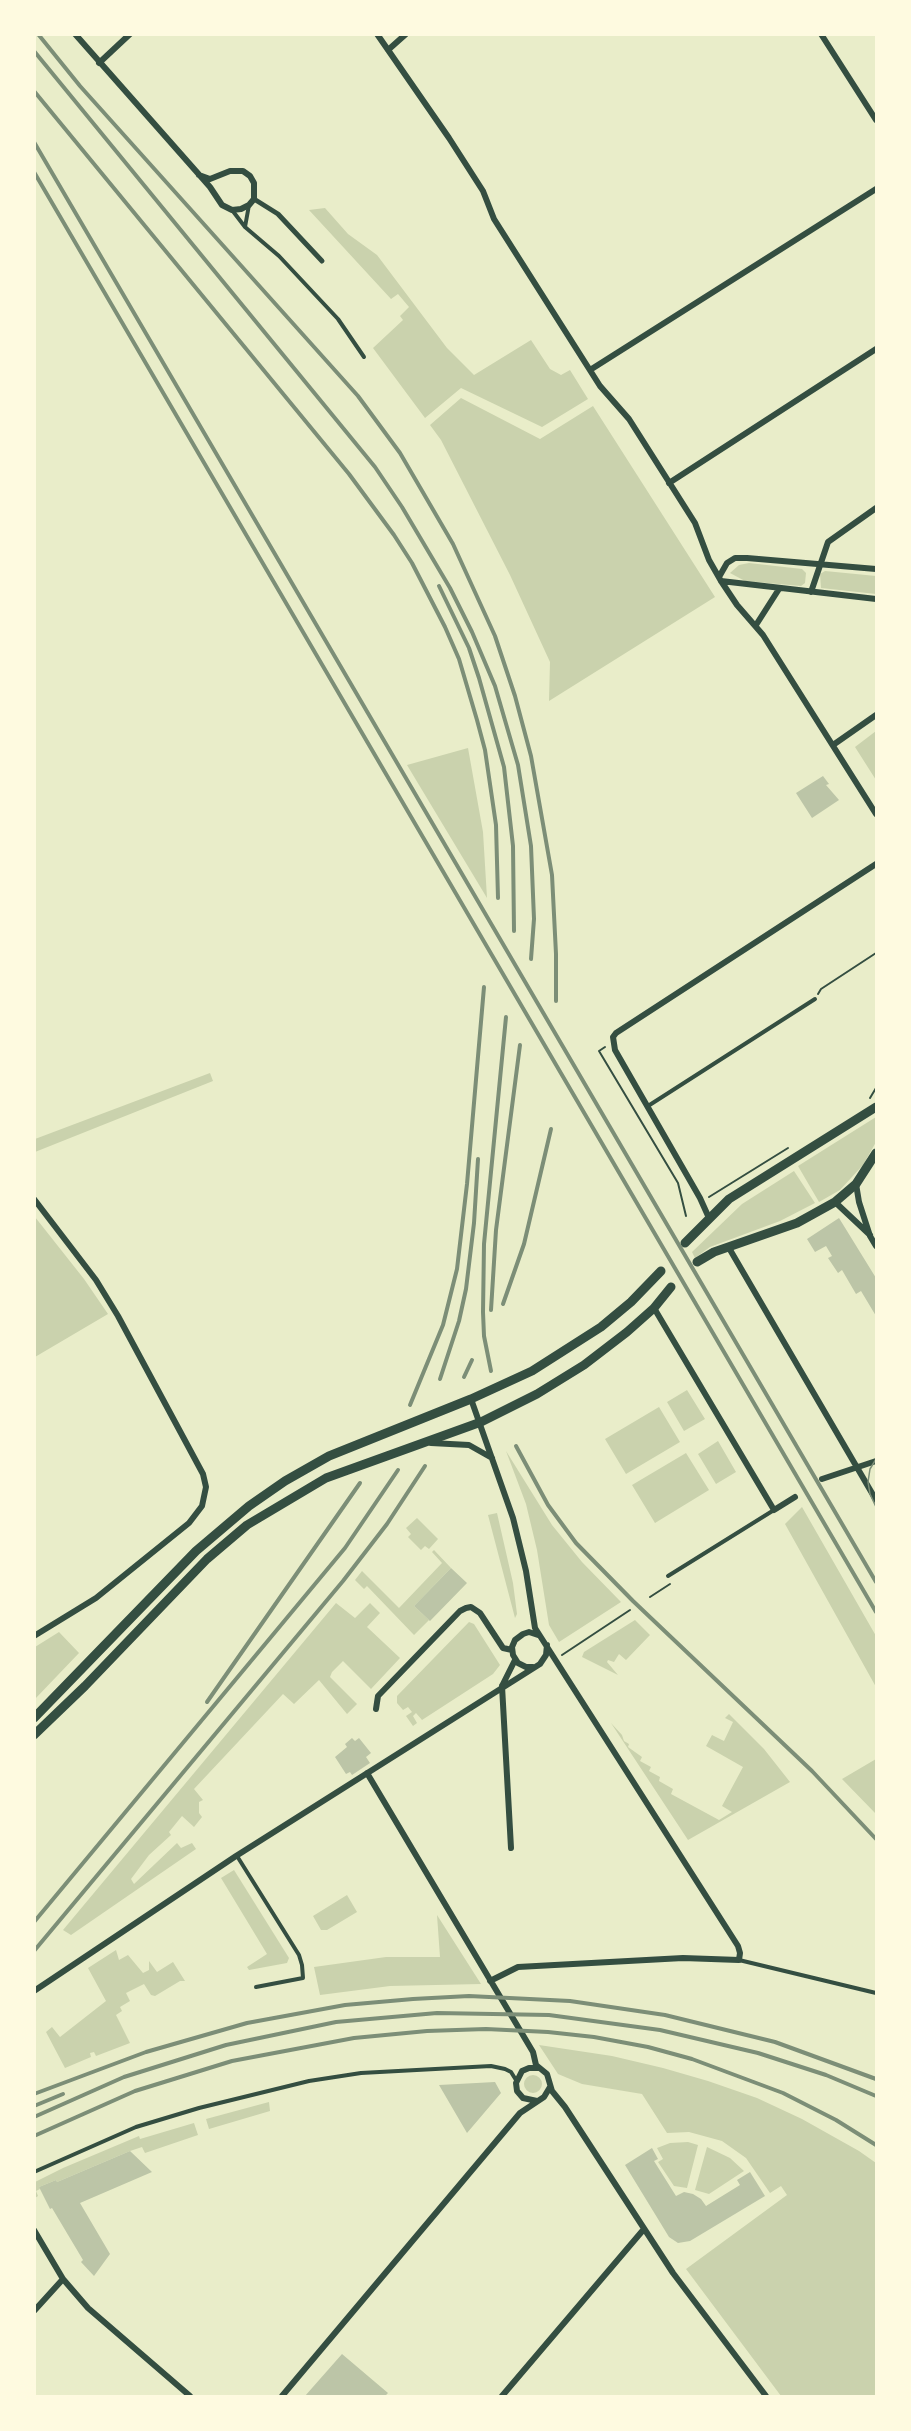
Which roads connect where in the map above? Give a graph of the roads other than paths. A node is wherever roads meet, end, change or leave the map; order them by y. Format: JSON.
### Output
{"nodes":[{"id":1,"x":75,"y":34,"type":"edge"},
{"id":2,"x":130,"y":34,"type":"edge"},
{"id":3,"x":377,"y":34,"type":"edge"},
{"id":4,"x":406,"y":34,"type":"edge"},
{"id":5,"x":821,"y":34,"type":"edge"},
{"id":6,"x":388,"y":50,"type":"junction"},
{"id":7,"x":99,"y":63,"type":"junction"},
{"id":8,"x":876,"y":120,"type":"edge"},
{"id":9,"x":199,"y":175,"type":"junction"},
{"id":10,"x":876,"y":189,"type":"edge"},
{"id":11,"x":251,"y":202,"type":"junction"},
{"id":12,"x":232,"y":210,"type":"junction"},
{"id":13,"x":245,"y":227,"type":"junction"},
{"id":14,"x":322,"y":261,"type":"dead end"},
{"id":15,"x":876,"y":349,"type":"edge"},
{"id":16,"x":364,"y":357,"type":"dead end"},
{"id":17,"x":590,"y":370,"type":"junction"},
{"id":18,"x":669,"y":483,"type":"junction"},
{"id":19,"x":876,"y":508,"type":"edge"},
{"id":20,"x":821,"y":564,"type":"junction"},
{"id":21,"x":876,"y":569,"type":"edge"},
{"id":22,"x":720,"y":579,"type":"junction"},
{"id":23,"x":779,"y":589,"type":"junction"},
{"id":24,"x":812,"y":592,"type":"junction"},
{"id":25,"x":876,"y":599,"type":"edge"},
{"id":26,"x":756,"y":625,"type":"junction"},
{"id":27,"x":876,"y":715,"type":"edge"},
{"id":28,"x":833,"y":745,"type":"junction"},
{"id":29,"x":876,"y":814,"type":"edge"},
{"id":30,"x":876,"y":864,"type":"edge"},
{"id":31,"x":815,"y":999,"type":"road end"},
{"id":32,"x":647,"y":1107,"type":"junction"},
{"id":33,"x":876,"y":1107,"type":"edge"},
{"id":34,"x":876,"y":1153,"type":"edge"},
{"id":35,"x":856,"y":1184,"type":"junction"},
{"id":36,"x":34,"y":1199,"type":"edge"},
{"id":37,"x":835,"y":1202,"type":"junction"},
{"id":38,"x":709,"y":1218,"type":"junction"},
{"id":39,"x":870,"y":1236,"type":"junction"},
{"id":40,"x":685,"y":1243,"type":"dead end"},
{"id":41,"x":876,"y":1246,"type":"edge"},
{"id":42,"x":729,"y":1248,"type":"junction"},
{"id":43,"x":697,"y":1263,"type":"dead end"},
{"id":44,"x":662,"y":1271,"type":"dead end"},
{"id":45,"x":671,"y":1287,"type":"dead end"},
{"id":46,"x":654,"y":1308,"type":"junction"},
{"id":47,"x":471,"y":1399,"type":"junction"},
{"id":48,"x":481,"y":1422,"type":"junction"},
{"id":49,"x":418,"y":1444,"type":"junction"},
{"id":50,"x":492,"y":1458,"type":"junction"},
{"id":51,"x":876,"y":1461,"type":"edge"},
{"id":52,"x":858,"y":1468,"type":"junction"},
{"id":53,"x":822,"y":1479,"type":"dead end"},
{"id":54,"x":795,"y":1497,"type":"dead end"},
{"id":55,"x":876,"y":1500,"type":"edge"},
{"id":56,"x":774,"y":1510,"type":"junction"},
{"id":57,"x":668,"y":1576,"type":"dead end"},
{"id":58,"x":532,"y":1617,"type":"junction"},
{"id":59,"x":523,"y":1634,"type":"junction"},
{"id":60,"x":34,"y":1636,"type":"edge"},
{"id":61,"x":541,"y":1637,"type":"junction"},
{"id":62,"x":546,"y":1643,"type":"junction"},
{"id":63,"x":512,"y":1650,"type":"junction"},
{"id":64,"x":556,"y":1658,"type":"junction"},
{"id":65,"x":545,"y":1659,"type":"junction"},
{"id":66,"x":515,"y":1660,"type":"junction"},
{"id":67,"x":535,"y":1667,"type":"junction"},
{"id":68,"x":502,"y":1686,"type":"junction"},
{"id":69,"x":376,"y":1709,"type":"dead end"},
{"id":70,"x":34,"y":1718,"type":"edge"},
{"id":71,"x":34,"y":1735,"type":"edge"},
{"id":72,"x":367,"y":1773,"type":"junction"},
{"id":73,"x":511,"y":1848,"type":"dead end"},
{"id":74,"x":236,"y":1856,"type":"junction"},
{"id":75,"x":739,"y":1960,"type":"junction"},
{"id":76,"x":490,"y":1981,"type":"junction"},
{"id":77,"x":256,"y":1987,"type":"dead end"},
{"id":78,"x":34,"y":1991,"type":"edge"},
{"id":79,"x":876,"y":1993,"type":"edge"},
{"id":80,"x":538,"y":2068,"type":"junction"},
{"id":81,"x":516,"y":2080,"type":"junction"},
{"id":82,"x":550,"y":2087,"type":"junction"},
{"id":83,"x":521,"y":2096,"type":"junction"},
{"id":84,"x":538,"y":2100,"type":"junction"},
{"id":85,"x":520,"y":2113,"type":"junction"},
{"id":86,"x":34,"y":2172,"type":"edge"},
{"id":87,"x":644,"y":2229,"type":"junction"},
{"id":88,"x":34,"y":2230,"type":"edge"},
{"id":89,"x":63,"y":2278,"type":"junction"},
{"id":90,"x":34,"y":2311,"type":"edge"},
{"id":91,"x":190,"y":2397,"type":"edge"},
{"id":92,"x":282,"y":2397,"type":"edge"},
{"id":93,"x":502,"y":2397,"type":"edge"},
{"id":94,"x":766,"y":2397,"type":"edge"}],
"edges":[{"from":1,"to":7,"type":"street"},
{"from":2,"to":7,"type":"street"},
{"from":3,"to":6,"type":"street"},
{"from":4,"to":6,"type":"street"},
{"from":5,"to":8,"type":"street"},
{"from":6,"to":17,"type":"street"},
{"from":7,"to":9,"type":"street"},
{"from":9,"to":11,"type":"street"},
{"from":9,"to":12,"type":"street"},
{"from":10,"to":17,"type":"street"},
{"from":11,"to":12,"type":"street"},
{"from":11,"to":13,"type":"lane"},
{"from":11,"to":14,"type":"street"},
{"from":12,"to":13,"type":"lane"},
{"from":13,"to":16,"type":"lane"},
{"from":15,"to":18,"type":"street"},
{"from":17,"to":18,"type":"street"},
{"from":18,"to":22,"type":"street"},
{"from":19,"to":20,"type":"street"},
{"from":20,"to":21,"type":"street"},
{"from":20,"to":22,"type":"street"},
{"from":20,"to":24,"type":"street"},
{"from":22,"to":23,"type":"street"},
{"from":22,"to":26,"type":"street"},
{"from":23,"to":24,"type":"street"},
{"from":23,"to":26,"type":"street"},
{"from":24,"to":25,"type":"street"},
{"from":26,"to":28,"type":"street"},
{"from":27,"to":28,"type":"street"},
{"from":28,"to":29,"type":"street"},
{"from":30,"to":32,"type":"street"},
{"from":31,"to":32,"type":"lane"},
{"from":32,"to":38,"type":"street"},
{"from":33,"to":38,"type":"street"},
{"from":34,"to":35,"type":"street"},
{"from":35,"to":37,"type":"street"},
{"from":35,"to":39,"type":"street"},
{"from":36,"to":60,"type":"street"},
{"from":37,"to":39,"type":"street"},
{"from":37,"to":42,"type":"street"},
{"from":38,"to":40,"type":"street"},
{"from":39,"to":41,"type":"street"},
{"from":42,"to":43,"type":"street"},
{"from":42,"to":52,"type":"street"},
{"from":44,"to":47,"type":"street"},
{"from":45,"to":46,"type":"street"},
{"from":46,"to":48,"type":"street"},
{"from":46,"to":56,"type":"street"},
{"from":47,"to":48,"type":"street"},
{"from":47,"to":70,"type":"street"},
{"from":48,"to":49,"type":"street"},
{"from":48,"to":50,"type":"street"},
{"from":49,"to":50,"type":"street"},
{"from":49,"to":71,"type":"street"},
{"from":50,"to":58,"type":"street"},
{"from":51,"to":52,"type":"street"},
{"from":52,"to":53,"type":"street"},
{"from":52,"to":55,"type":"street"},
{"from":54,"to":56,"type":"street"},
{"from":56,"to":57,"type":"lane"},
{"from":58,"to":59,"type":"street"},
{"from":58,"to":61,"type":"street"},
{"from":59,"to":61,"type":"street"},
{"from":59,"to":63,"type":"street"},
{"from":61,"to":62,"type":"street"},
{"from":62,"to":64,"type":"street"},
{"from":62,"to":65,"type":"street"},
{"from":63,"to":66,"type":"street"},
{"from":63,"to":69,"type":"street"},
{"from":64,"to":65,"type":"street"},
{"from":64,"to":75,"type":"street"},
{"from":65,"to":67,"type":"street"},
{"from":66,"to":67,"type":"street"},
{"from":66,"to":68,"type":"street"},
{"from":67,"to":68,"type":"street"},
{"from":68,"to":72,"type":"street"},
{"from":68,"to":73,"type":"street"},
{"from":72,"to":74,"type":"street"},
{"from":72,"to":76,"type":"street"},
{"from":74,"to":77,"type":"lane"},
{"from":74,"to":78,"type":"street"},
{"from":75,"to":76,"type":"street"},
{"from":75,"to":79,"type":"lane"},
{"from":76,"to":80,"type":"street"},
{"from":80,"to":81,"type":"street"},
{"from":80,"to":82,"type":"street"},
{"from":81,"to":83,"type":"street"},
{"from":81,"to":86,"type":"lane"},
{"from":82,"to":84,"type":"street"},
{"from":82,"to":87,"type":"street"},
{"from":83,"to":84,"type":"street"},
{"from":83,"to":85,"type":"street"},
{"from":84,"to":85,"type":"street"},
{"from":85,"to":92,"type":"street"},
{"from":87,"to":93,"type":"street"},
{"from":87,"to":94,"type":"street"},
{"from":88,"to":89,"type":"street"},
{"from":89,"to":90,"type":"street"},
{"from":89,"to":91,"type":"street"}]}
